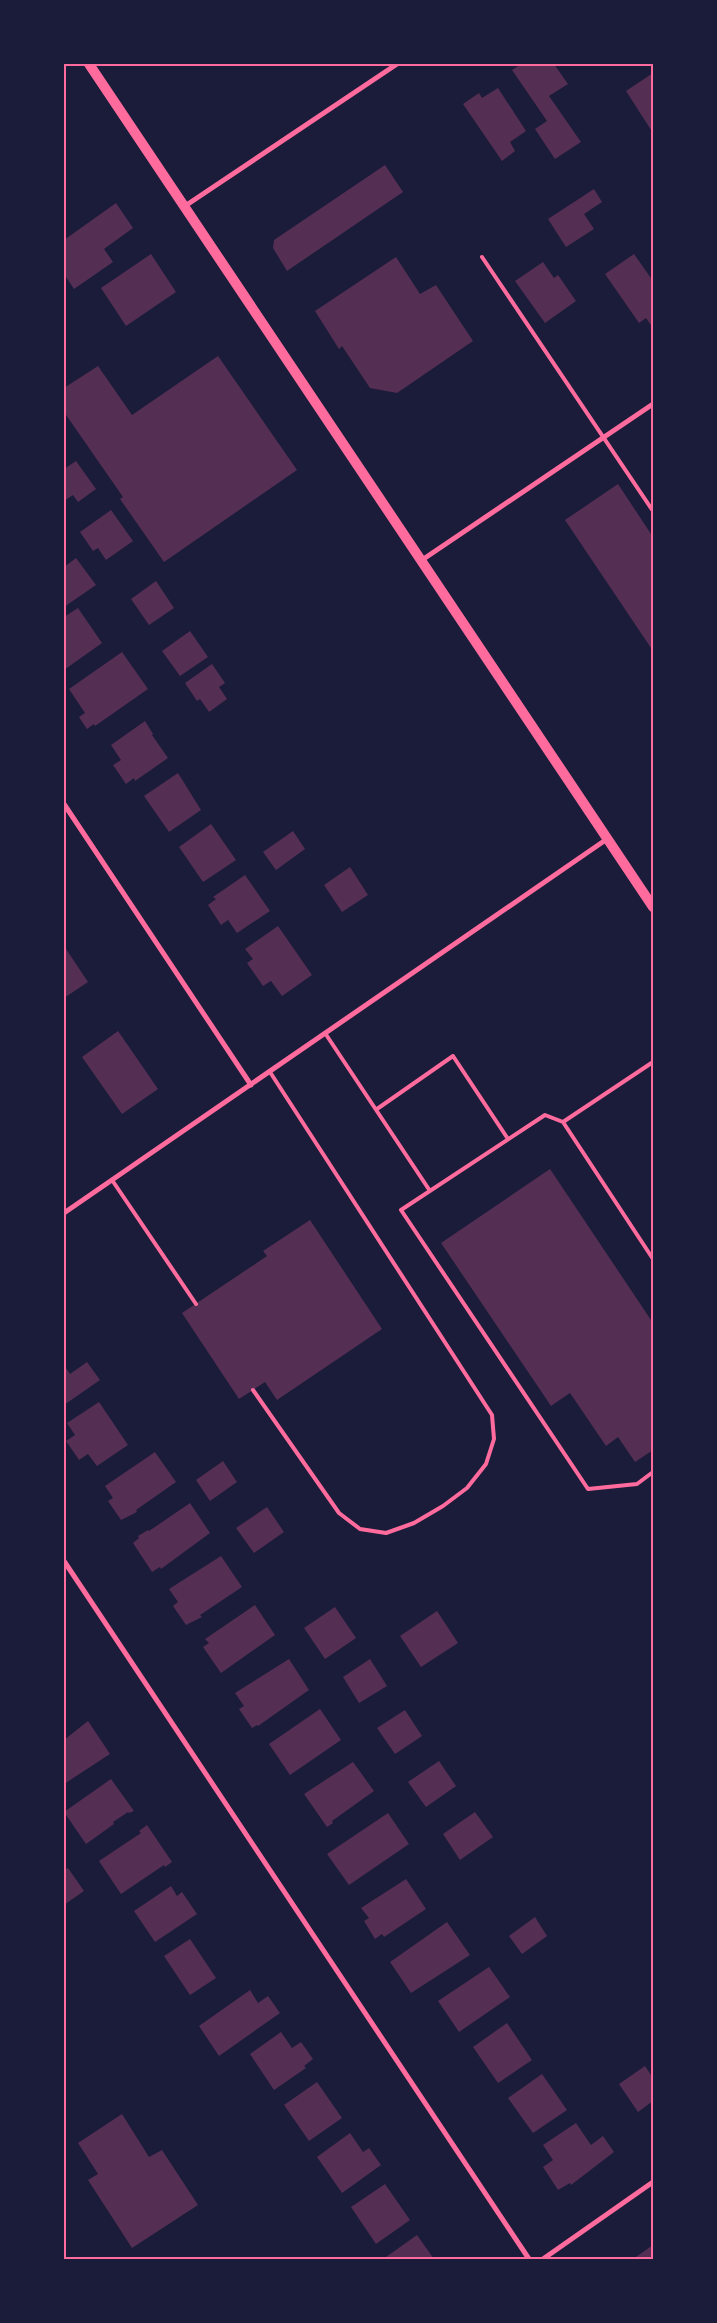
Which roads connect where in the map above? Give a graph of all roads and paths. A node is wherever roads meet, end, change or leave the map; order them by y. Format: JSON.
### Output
{"nodes":[{"id":1,"x":89,"y":64,"type":"edge"},
{"id":2,"x":397,"y":64,"type":"edge"},
{"id":3,"x":185,"y":206,"type":"junction"},
{"id":4,"x":482,"y":257,"type":"dead end"},
{"id":5,"x":653,"y":404,"type":"edge"},
{"id":6,"x":604,"y":437,"type":"junction"},
{"id":7,"x":653,"y":512,"type":"edge"},
{"id":8,"x":422,"y":560,"type":"junction"},
{"id":9,"x":64,"y":804,"type":"edge"},
{"id":10,"x":607,"y":839,"type":"junction"},
{"id":11,"x":653,"y":907,"type":"edge"},
{"id":12,"x":325,"y":1033,"type":"junction"},
{"id":13,"x":653,"y":1062,"type":"edge"},
{"id":14,"x":270,"y":1072,"type":"junction"},
{"id":15,"x":251,"y":1084,"type":"junction"},
{"id":16,"x":376,"y":1109,"type":"junction"},
{"id":17,"x":563,"y":1122,"type":"junction"},
{"id":18,"x":508,"y":1139,"type":"junction"},
{"id":19,"x":112,"y":1180,"type":"junction"},
{"id":20,"x":430,"y":1191,"type":"junction"},
{"id":21,"x":64,"y":1213,"type":"edge"},
{"id":22,"x":653,"y":1259,"type":"edge"},
{"id":23,"x":196,"y":1304,"type":"dead end"},
{"id":24,"x":253,"y":1390,"type":"dead end"},
{"id":25,"x":653,"y":1472,"type":"edge"},
{"id":26,"x":64,"y":1561,"type":"edge"},
{"id":27,"x":653,"y":2182,"type":"edge"},
{"id":28,"x":529,"y":2259,"type":"edge"},
{"id":29,"x":543,"y":2259,"type":"edge"}],
"edges":[{"from":1,"to":3,"type":"main road"},
{"from":2,"to":3,"type":"street"},
{"from":3,"to":8,"type":"main road"},
{"from":4,"to":6,"type":"lane"},
{"from":5,"to":6,"type":"street"},
{"from":6,"to":7,"type":"lane"},
{"from":6,"to":8,"type":"street"},
{"from":8,"to":10,"type":"main road"},
{"from":9,"to":15,"type":"street"},
{"from":10,"to":11,"type":"main road"},
{"from":10,"to":12,"type":"street"},
{"from":12,"to":14,"type":"street"},
{"from":12,"to":16,"type":"lane"},
{"from":13,"to":17,"type":"lane"},
{"from":14,"to":15,"type":"street"},
{"from":14,"to":24,"type":"lane"},
{"from":15,"to":19,"type":"street"},
{"from":16,"to":18,"type":"lane"},
{"from":16,"to":20,"type":"lane"},
{"from":17,"to":18,"type":"lane"},
{"from":17,"to":22,"type":"lane"},
{"from":18,"to":20,"type":"lane"},
{"from":19,"to":21,"type":"street"},
{"from":19,"to":23,"type":"lane"},
{"from":20,"to":25,"type":"lane"},
{"from":26,"to":28,"type":"street"},
{"from":27,"to":29,"type":"street"}]}
